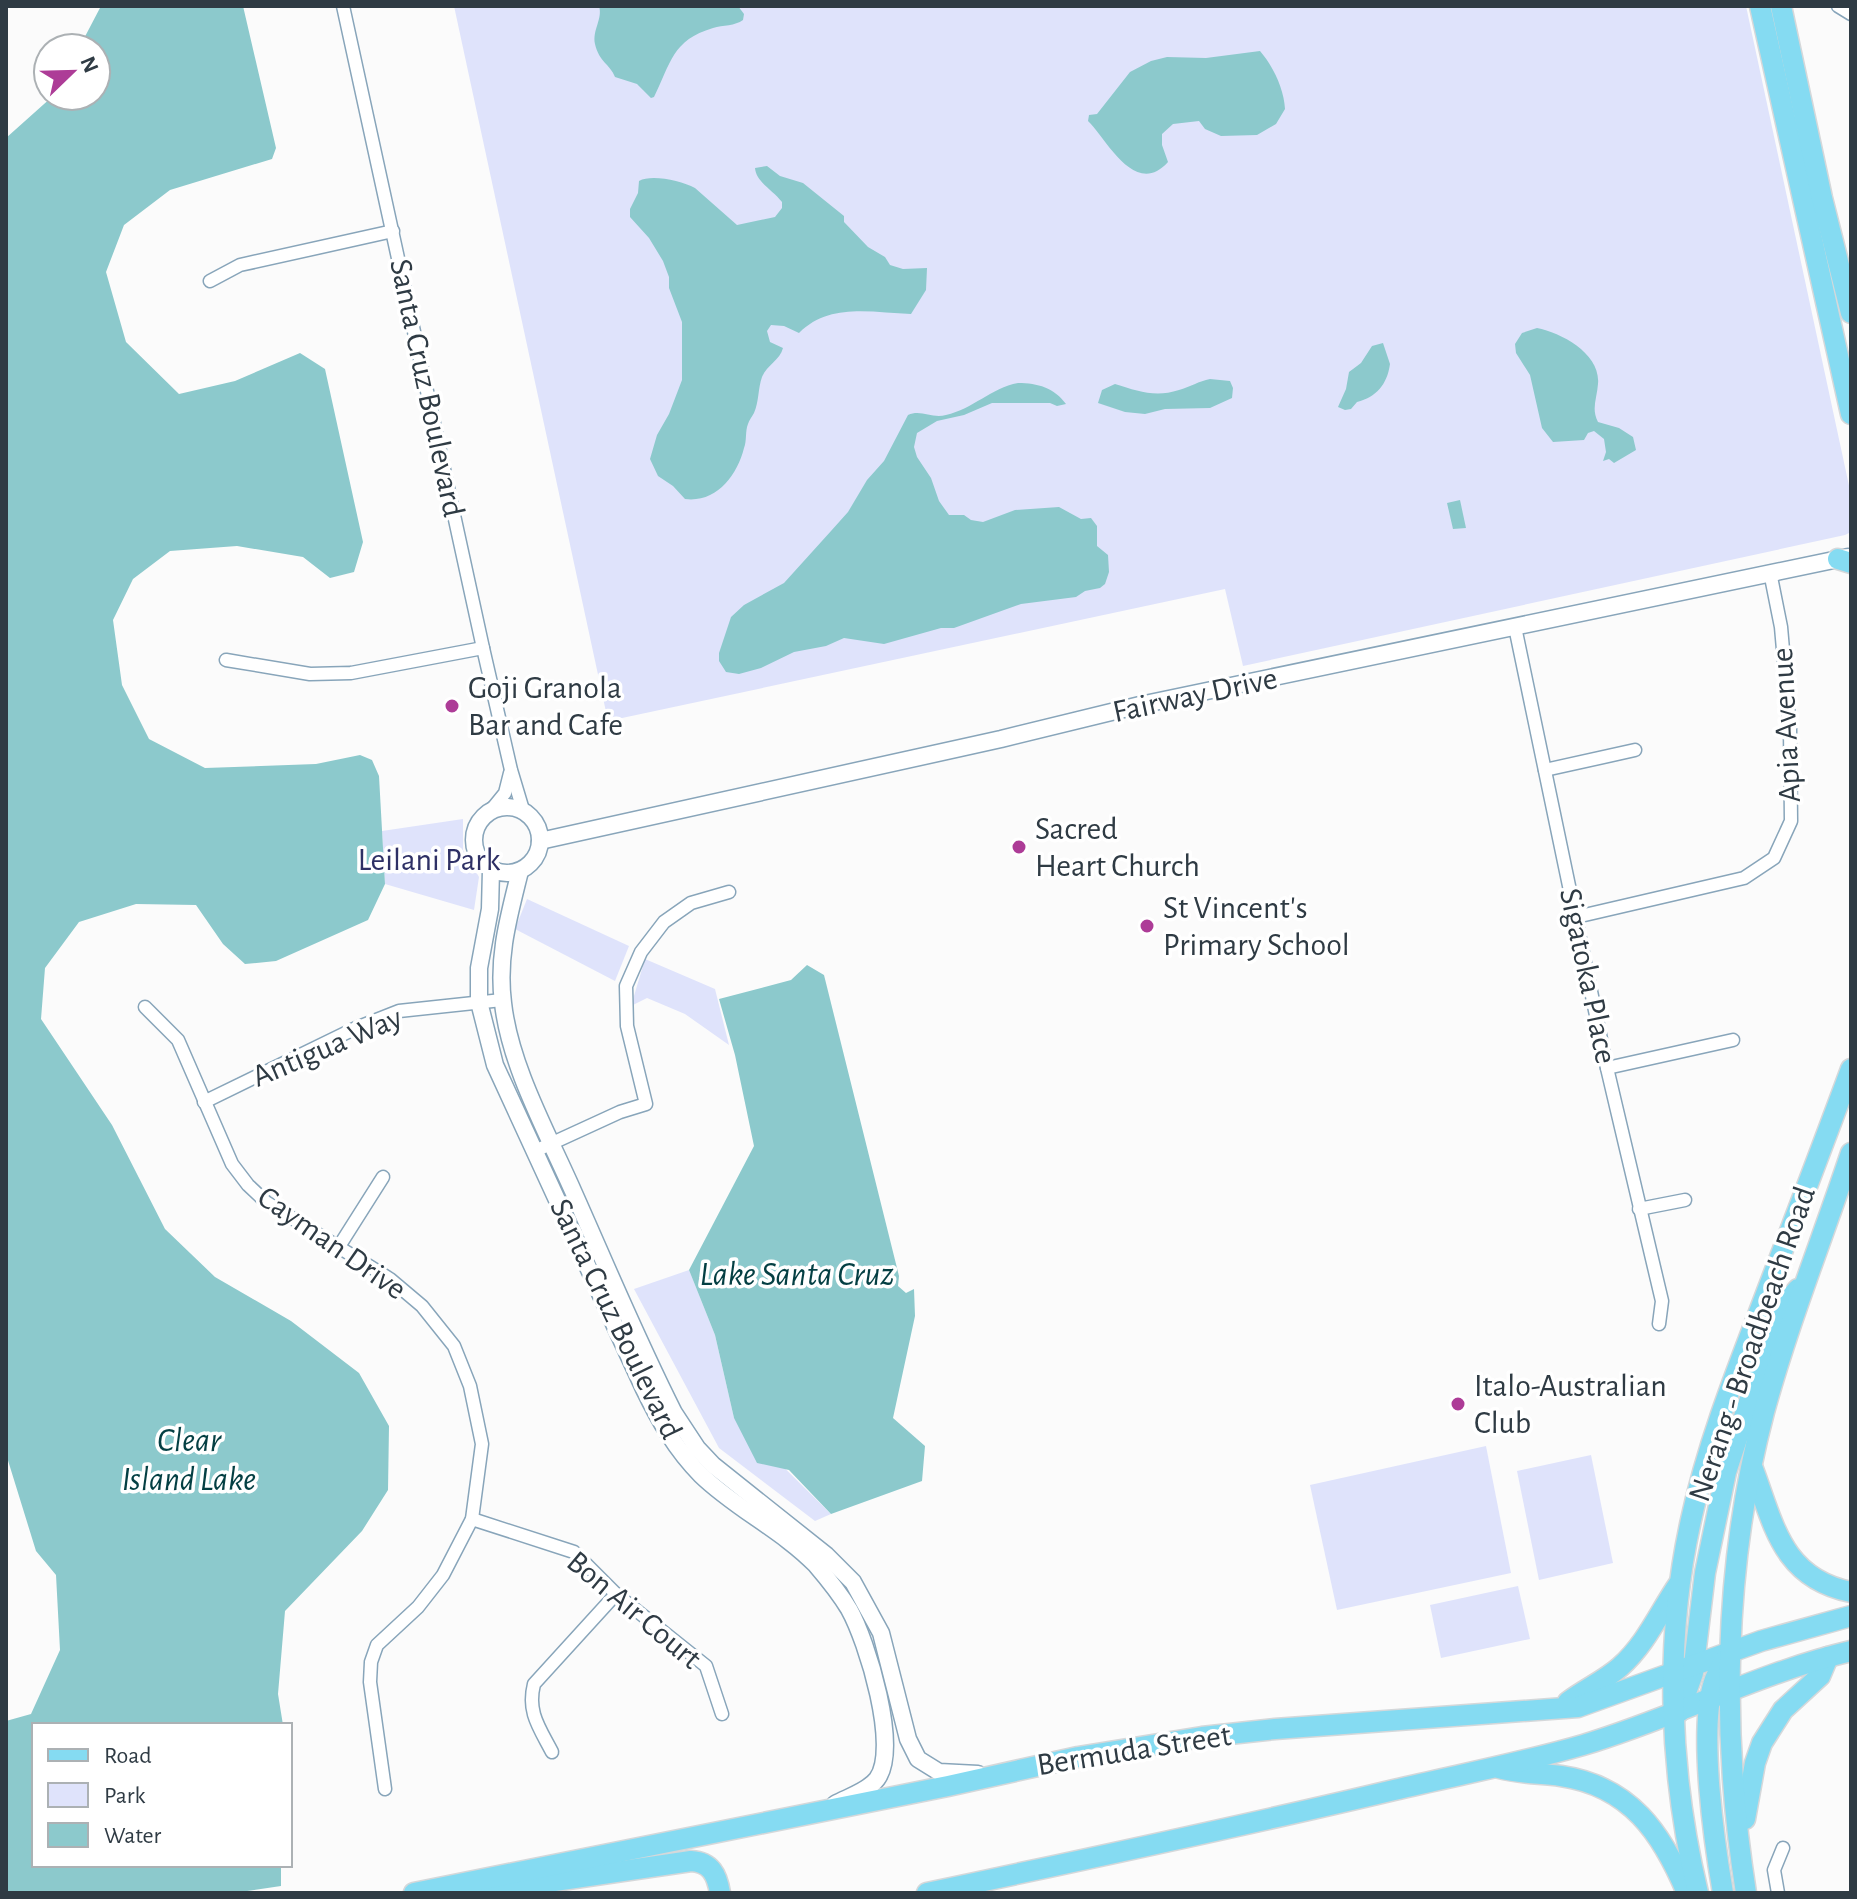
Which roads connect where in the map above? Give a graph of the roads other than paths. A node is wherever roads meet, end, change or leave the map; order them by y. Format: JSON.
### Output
{"nodes":[{"id":1,"x":343,"y":6,"type":"edge"},
{"id":2,"x":1760,"y":6,"type":"edge"},
{"id":3,"x":1781,"y":6,"type":"edge"},
{"id":4,"x":1838,"y":6,"type":"edge"},
{"id":5,"x":1851,"y":14,"type":"edge"},
{"id":6,"x":393,"y":231,"type":"junction"},
{"id":7,"x":210,"y":281,"type":"dead end"},
{"id":8,"x":1851,"y":313,"type":"edge"},
{"id":9,"x":1851,"y":414,"type":"edge"},
{"id":10,"x":1847,"y":559,"type":"edge"},
{"id":11,"x":1770,"y":572,"type":"junction"},
{"id":12,"x":1515,"y":627,"type":"junction"},
{"id":13,"x":483,"y":648,"type":"junction"},
{"id":14,"x":226,"y":660,"type":"dead end"},
{"id":15,"x":1635,"y":750,"type":"dead end"},
{"id":16,"x":511,"y":770,"type":"junction"},
{"id":17,"x":1545,"y":770,"type":"junction"},
{"id":18,"x":492,"y":809,"type":"junction"},
{"id":19,"x":523,"y":810,"type":"junction"},
{"id":20,"x":540,"y":841,"type":"junction"},
{"id":21,"x":491,"y":870,"type":"junction"},
{"id":22,"x":520,"y":871,"type":"junction"},
{"id":23,"x":729,"y":892,"type":"dead end"},
{"id":24,"x":1576,"y":917,"type":"junction"},
{"id":25,"x":502,"y":1000,"type":"junction"},
{"id":26,"x":479,"y":1002,"type":"junction"},
{"id":27,"x":145,"y":1007,"type":"dead end"},
{"id":28,"x":1733,"y":1040,"type":"dead end"},
{"id":29,"x":1607,"y":1068,"type":"junction"},
{"id":30,"x":1851,"y":1069,"type":"edge"},
{"id":31,"x":204,"y":1102,"type":"junction"},
{"id":32,"x":552,"y":1143,"type":"junction"},
{"id":33,"x":535,"y":1151,"type":"junction"},
{"id":34,"x":1851,"y":1153,"type":"edge"},
{"id":35,"x":383,"y":1177,"type":"dead end"},
{"id":36,"x":1685,"y":1200,"type":"dead end"},
{"id":37,"x":1639,"y":1209,"type":"junction"},
{"id":38,"x":338,"y":1248,"type":"junction"},
{"id":39,"x":1807,"y":1278,"type":"junction"},
{"id":40,"x":1659,"y":1324,"type":"dead end"},
{"id":41,"x":1752,"y":1465,"type":"junction"},
{"id":42,"x":472,"y":1519,"type":"junction"},
{"id":43,"x":1681,"y":1579,"type":"junction"},
{"id":44,"x":1851,"y":1592,"type":"edge"},
{"id":45,"x":616,"y":1594,"type":"junction"},
{"id":46,"x":866,"y":1601,"type":"junction"},
{"id":47,"x":850,"y":1610,"type":"junction"},
{"id":48,"x":1851,"y":1616,"type":"edge"},
{"id":49,"x":1851,"y":1651,"type":"edge"},
{"id":50,"x":1731,"y":1652,"type":"junction"},
{"id":51,"x":1828,"y":1657,"type":"junction"},
{"id":52,"x":1694,"y":1666,"type":"junction"},
{"id":53,"x":1674,"y":1673,"type":"junction"},
{"id":54,"x":893,"y":1677,"type":"junction"},
{"id":55,"x":1731,"y":1691,"type":"junction"},
{"id":56,"x":1710,"y":1699,"type":"junction"},
{"id":57,"x":1559,"y":1710,"type":"junction"},
{"id":58,"x":1676,"y":1713,"type":"junction"},
{"id":59,"x":722,"y":1714,"type":"dead end"},
{"id":60,"x":885,"y":1742,"type":"junction"},
{"id":61,"x":552,"y":1752,"type":"dead end"},
{"id":62,"x":1493,"y":1767,"type":"junction"},
{"id":63,"x":992,"y":1774,"type":"junction"},
{"id":64,"x":385,"y":1789,"type":"dead end"},
{"id":65,"x":820,"y":1811,"type":"junction"},
{"id":66,"x":1783,"y":1848,"type":"dead end"},
{"id":67,"x":1740,"y":1854,"type":"junction"},
{"id":68,"x":414,"y":1893,"type":"edge"},
{"id":69,"x":472,"y":1893,"type":"edge"},
{"id":70,"x":720,"y":1893,"type":"edge"},
{"id":71,"x":927,"y":1893,"type":"edge"},
{"id":72,"x":1687,"y":1893,"type":"edge"},
{"id":73,"x":1698,"y":1893,"type":"edge"},
{"id":74,"x":1723,"y":1893,"type":"edge"},
{"id":75,"x":1746,"y":1893,"type":"edge"},
{"id":76,"x":1778,"y":1893,"type":"edge"}],
"edges":[{"from":1,"to":6,"type":"street","name":"Santa Cruz Boulevard"},
{"from":2,"to":9,"type":"main road"},
{"from":3,"to":8,"type":"main road"},
{"from":4,"to":5,"type":"street"},
{"from":6,"to":7,"type":"street"},
{"from":6,"to":13,"type":"street","name":"Santa Cruz Boulevard"},
{"from":10,"to":11,"type":"street","name":"Fairway Drive"},
{"from":11,"to":12,"type":"street","name":"Fairway Drive"},
{"from":11,"to":24,"type":"street","name":"Apia Avenue"},
{"from":12,"to":17,"type":"street","name":"Sigatoka Place"},
{"from":12,"to":20,"type":"street","name":"Fairway Drive"},
{"from":13,"to":14,"type":"street"},
{"from":13,"to":16,"type":"street","name":"Santa Cruz Boulevard"},
{"from":15,"to":17,"type":"street"},
{"from":16,"to":18,"type":"street"},
{"from":16,"to":19,"type":"street","name":"Santa Cruz Boulevard"},
{"from":17,"to":24,"type":"street","name":"Sigatoka Place"},
{"from":18,"to":19,"type":"street"},
{"from":18,"to":21,"type":"street"},
{"from":19,"to":20,"type":"street"},
{"from":20,"to":22,"type":"street"},
{"from":21,"to":22,"type":"street"},
{"from":21,"to":26,"type":"street","name":"Santa Cruz Boulevard"},
{"from":22,"to":25,"type":"street","name":"Santa Cruz Boulevard"},
{"from":23,"to":32,"type":"street"},
{"from":24,"to":29,"type":"street","name":"Sigatoka Place"},
{"from":25,"to":26,"type":"street","name":"Antigua Way"},
{"from":25,"to":32,"type":"street","name":"Santa Cruz Boulevard"},
{"from":26,"to":31,"type":"street","name":"Antigua Way"},
{"from":26,"to":33,"type":"street","name":"Santa Cruz Boulevard"},
{"from":27,"to":31,"type":"street","name":"Cayman Drive"},
{"from":28,"to":29,"type":"street"},
{"from":29,"to":37,"type":"street","name":"Sigatoka Place"},
{"from":30,"to":43,"type":"main road","name":"Nerang - Broadbeach Road"},
{"from":31,"to":38,"type":"street","name":"Cayman Drive"},
{"from":32,"to":33,"type":"street"},
{"from":32,"to":46,"type":"street","name":"Santa Cruz Boulevard"},
{"from":33,"to":47,"type":"street","name":"Santa Cruz Boulevard"},
{"from":34,"to":39,"type":"main road","name":"Nerang - Broadbeach Road"},
{"from":35,"to":38,"type":"street"},
{"from":36,"to":37,"type":"street"},
{"from":37,"to":40,"type":"street","name":"Sigatoka Place"},
{"from":38,"to":42,"type":"street","name":"Cayman Drive"},
{"from":39,"to":41,"type":"main road","name":"Nerang - Broadbeach Road"},
{"from":39,"to":52,"type":"main road"},
{"from":41,"to":44,"type":"main road"},
{"from":41,"to":50,"type":"main road","name":"Nerang - Broadbeach Road"},
{"from":42,"to":45,"type":"street","name":"Bon Air Court"},
{"from":42,"to":64,"type":"street","name":"Cayman Drive"},
{"from":43,"to":53,"type":"main road","name":"Nerang - Broadbeach Road"},
{"from":43,"to":57,"type":"main road"},
{"from":45,"to":59,"type":"street","name":"Bon Air Court"},
{"from":45,"to":61,"type":"street"},
{"from":46,"to":47,"type":"street"},
{"from":46,"to":54,"type":"street","name":"Santa Cruz Boulevard"},
{"from":47,"to":60,"type":"street","name":"Santa Cruz Boulevard"},
{"from":48,"to":50,"type":"main road","name":"Bermuda Street"},
{"from":49,"to":51,"type":"main road"},
{"from":50,"to":52,"type":"main road","name":"Bermuda Street"},
{"from":50,"to":55,"type":"main road","name":"Nerang - Broadbeach Road"},
{"from":50,"to":56,"type":"main road"},
{"from":51,"to":55,"type":"main road"},
{"from":51,"to":67,"type":"main road"},
{"from":52,"to":53,"type":"main road","name":"Bermuda Street"},
{"from":52,"to":58,"type":"main road"},
{"from":53,"to":57,"type":"main road","name":"Bermuda Street"},
{"from":53,"to":58,"type":"main road","name":"Nerang - Broadbeach Road"},
{"from":54,"to":60,"type":"street"},
{"from":54,"to":63,"type":"street","name":"Santa Cruz Boulevard"},
{"from":55,"to":56,"type":"main road"},
{"from":55,"to":67,"type":"main road","name":"Nerang - Broadbeach Road"},
{"from":56,"to":58,"type":"main road"},
{"from":56,"to":74,"type":"main road"},
{"from":57,"to":63,"type":"main road","name":"Bermuda Street"},
{"from":58,"to":62,"type":"main road"},
{"from":58,"to":73,"type":"main road","name":"Nerang - Broadbeach Road"},
{"from":60,"to":65,"type":"street","name":"Santa Cruz Boulevard"},
{"from":62,"to":71,"type":"main road"},
{"from":62,"to":72,"type":"main road"},
{"from":63,"to":65,"type":"main road","name":"Bermuda Street"},
{"from":65,"to":68,"type":"main road","name":"Bermuda Street"},
{"from":66,"to":76,"type":"street"},
{"from":67,"to":75,"type":"main road"},
{"from":69,"to":70,"type":"main road"}]}
